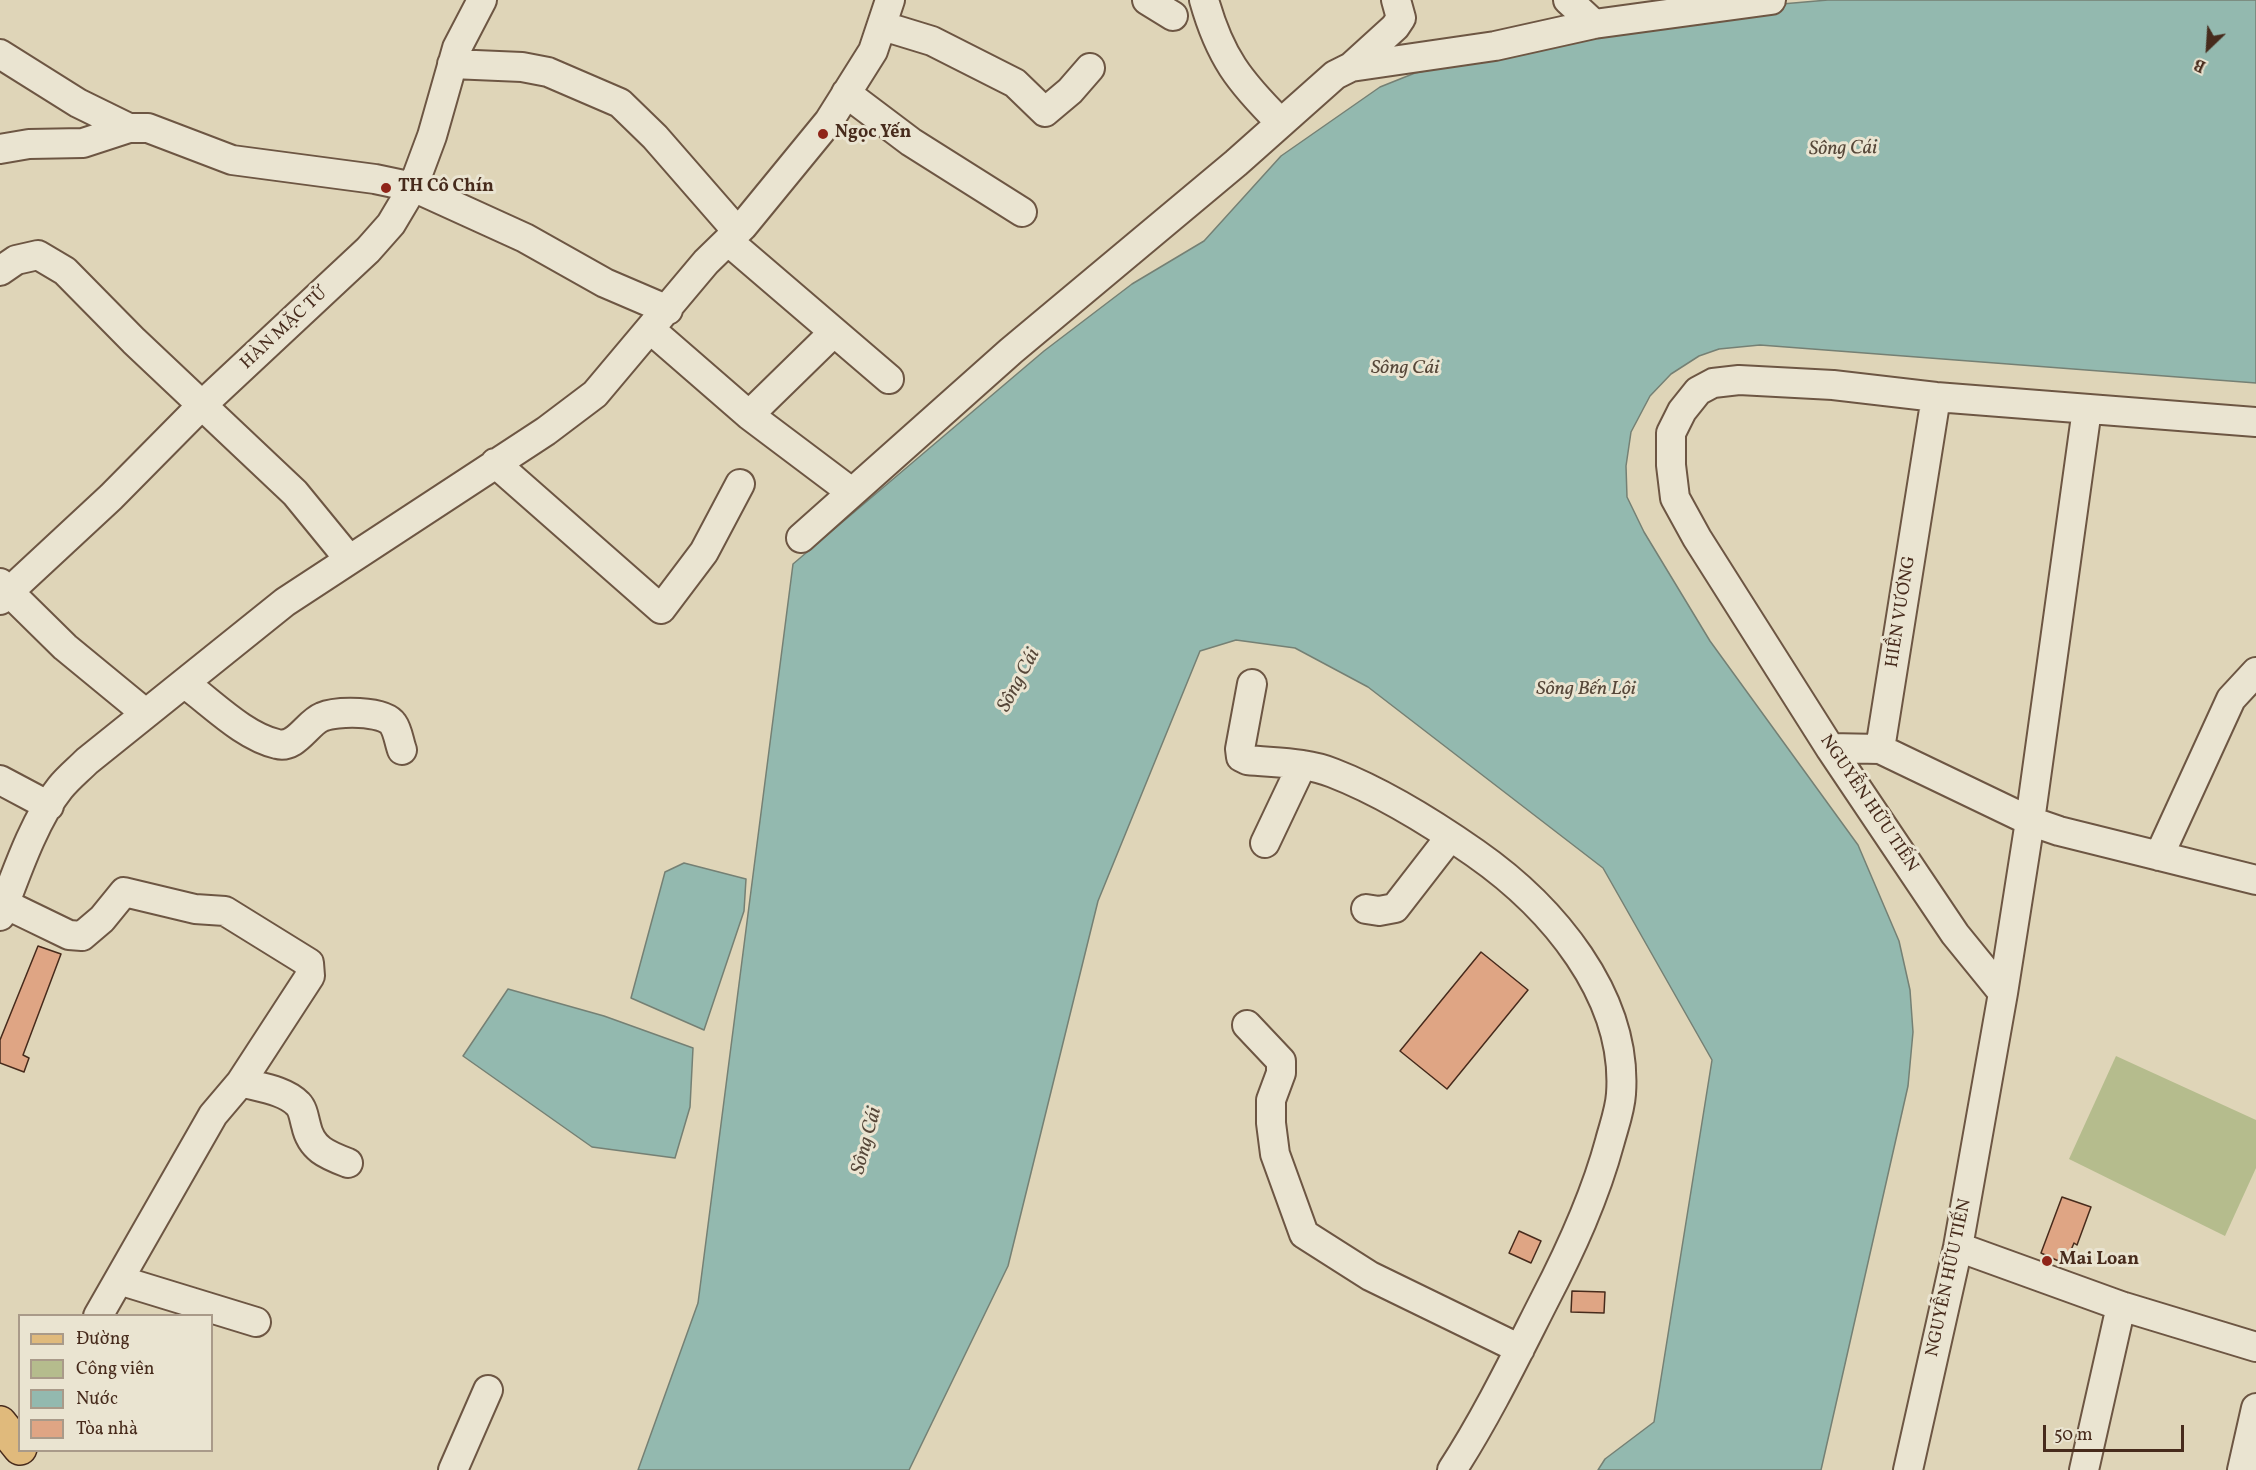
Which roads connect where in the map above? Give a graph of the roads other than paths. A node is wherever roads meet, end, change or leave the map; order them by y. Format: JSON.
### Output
{"nodes":[{"id":1,"x":482,"y":0,"type":"edge"},
{"id":2,"x":1147,"y":0,"type":"edge"},
{"id":3,"x":1204,"y":0,"type":"edge"},
{"id":4,"x":1396,"y":0,"type":"edge"},
{"id":5,"x":1568,"y":0,"type":"edge"},
{"id":6,"x":1771,"y":0,"type":"edge"},
{"id":7,"x":887,"y":13,"type":"edge"},
{"id":8,"x":1173,"y":16,"type":"dead end"},
{"id":9,"x":1594,"y":24,"type":"junction"},
{"id":10,"x":0,"y":54,"type":"edge"},
{"id":11,"x":452,"y":64,"type":"junction"},
{"id":12,"x":1090,"y":68,"type":"dead end"},
{"id":13,"x":1351,"y":68,"type":"junction"},
{"id":14,"x":846,"y":93,"type":"junction"},
{"id":15,"x":1281,"y":122,"type":"junction"},
{"id":16,"x":129,"y":128,"type":"junction"},
{"id":17,"x":0,"y":149,"type":"edge"},
{"id":18,"x":412,"y":187,"type":"junction"},
{"id":19,"x":1022,"y":212,"type":"dead end"},
{"id":20,"x":732,"y":236,"type":"junction"},
{"id":21,"x":0,"y":271,"type":"edge"},
{"id":22,"x":659,"y":319,"type":"junction"},
{"id":23,"x":834,"y":332,"type":"junction"},
{"id":24,"x":889,"y":379,"type":"dead end"},
{"id":25,"x":1936,"y":397,"type":"junction"},
{"id":26,"x":202,"y":405,"type":"junction"},
{"id":27,"x":2087,"y":409,"type":"junction"},
{"id":28,"x":749,"y":415,"type":"junction"},
{"id":29,"x":2256,"y":422,"type":"edge"},
{"id":30,"x":495,"y":463,"type":"junction"},
{"id":31,"x":740,"y":484,"type":"dead end"},
{"id":32,"x":850,"y":491,"type":"junction"},
{"id":33,"x":801,"y":538,"type":"dead end"},
{"id":34,"x":349,"y":559,"type":"junction"},
{"id":35,"x":3,"y":591,"type":"edge"},
{"id":36,"x":2256,"y":672,"type":"edge"},
{"id":37,"x":184,"y":683,"type":"junction"},
{"id":38,"x":1252,"y":684,"type":"dead end"},
{"id":39,"x":144,"y":712,"type":"junction"},
{"id":40,"x":1830,"y":748,"type":"junction"},
{"id":41,"x":1880,"y":749,"type":"junction"},
{"id":42,"x":402,"y":750,"type":"dead end"},
{"id":43,"x":1302,"y":765,"type":"junction"},
{"id":44,"x":0,"y":780,"type":"edge"},
{"id":45,"x":49,"y":806,"type":"junction"},
{"id":46,"x":2030,"y":821,"type":"junction"},
{"id":47,"x":1450,"y":837,"type":"junction"},
{"id":48,"x":1265,"y":843,"type":"dead end"},
{"id":49,"x":2159,"y":856,"type":"junction"},
{"id":50,"x":2256,"y":880,"type":"edge"},
{"id":51,"x":1366,"y":909,"type":"dead end"},
{"id":52,"x":2,"y":910,"type":"edge"},
{"id":53,"x":2003,"y":993,"type":"junction"},
{"id":54,"x":1247,"y":1024,"type":"dead end"},
{"id":55,"x":241,"y":1082,"type":"junction"},
{"id":56,"x":348,"y":1163,"type":"dead end"},
{"id":57,"x":1958,"y":1247,"type":"junction"},
{"id":58,"x":118,"y":1280,"type":"junction"},
{"id":59,"x":2121,"y":1306,"type":"junction"},
{"id":60,"x":99,"y":1314,"type":"edge"},
{"id":61,"x":256,"y":1322,"type":"dead end"},
{"id":62,"x":2256,"y":1347,"type":"edge"},
{"id":63,"x":1520,"y":1349,"type":"junction"},
{"id":64,"x":488,"y":1390,"type":"dead end"},
{"id":65,"x":2256,"y":1408,"type":"edge"},
{"id":66,"x":23,"y":1452,"type":"edge"},
{"id":67,"x":36,"y":1470,"type":"edge"},
{"id":68,"x":453,"y":1470,"type":"edge"},
{"id":69,"x":1452,"y":1470,"type":"edge"},
{"id":70,"x":1908,"y":1470,"type":"edge"},
{"id":71,"x":2084,"y":1470,"type":"edge"},
{"id":72,"x":2242,"y":1470,"type":"edge"}],
"edges":[{"from":1,"to":11,"type":"street","name":"HÀN MẶC TỬ"},
{"from":2,"to":8,"type":"street"},
{"from":3,"to":15,"type":"street"},
{"from":4,"to":13,"type":"street"},
{"from":5,"to":9,"type":"street"},
{"from":6,"to":9,"type":"street"},
{"from":7,"to":12,"type":"street"},
{"from":7,"to":14,"type":"street"},
{"from":9,"to":13,"type":"street"},
{"from":10,"to":16,"type":"street"},
{"from":11,"to":18,"type":"street","name":"HÀN MẶC TỬ"},
{"from":11,"to":20,"type":"street"},
{"from":13,"to":15,"type":"street"},
{"from":14,"to":19,"type":"street"},
{"from":14,"to":20,"type":"street"},
{"from":15,"to":32,"type":"street"},
{"from":16,"to":17,"type":"street"},
{"from":16,"to":18,"type":"street"},
{"from":18,"to":22,"type":"street"},
{"from":18,"to":26,"type":"street","name":"HÀN MẶC TỬ"},
{"from":20,"to":22,"type":"street"},
{"from":20,"to":23,"type":"street"},
{"from":21,"to":26,"type":"street"},
{"from":22,"to":28,"type":"street"},
{"from":22,"to":30,"type":"street"},
{"from":23,"to":24,"type":"street"},
{"from":23,"to":28,"type":"street"},
{"from":25,"to":27,"type":"street"},
{"from":25,"to":40,"type":"street","name":"NGUYỄN HỮU TIẾN"},
{"from":25,"to":41,"type":"street","name":"HIỀN VƯƠNG"},
{"from":26,"to":34,"type":"street"},
{"from":26,"to":35,"type":"street","name":"HÀN MẶC TỬ"},
{"from":27,"to":29,"type":"street"},
{"from":27,"to":46,"type":"street"},
{"from":28,"to":32,"type":"street"},
{"from":30,"to":31,"type":"street"},
{"from":30,"to":34,"type":"street"},
{"from":32,"to":33,"type":"street"},
{"from":34,"to":37,"type":"street"},
{"from":35,"to":39,"type":"street"},
{"from":36,"to":49,"type":"street"},
{"from":37,"to":39,"type":"street"},
{"from":37,"to":42,"type":"street"},
{"from":38,"to":43,"type":"street"},
{"from":39,"to":45,"type":"street"},
{"from":40,"to":41,"type":"street"},
{"from":40,"to":53,"type":"street","name":"NGUYỄN HỮU TIẾN"},
{"from":41,"to":46,"type":"street"},
{"from":43,"to":47,"type":"street"},
{"from":43,"to":48,"type":"street"},
{"from":44,"to":45,"type":"street"},
{"from":45,"to":52,"type":"street"},
{"from":46,"to":49,"type":"street"},
{"from":46,"to":53,"type":"street"},
{"from":47,"to":51,"type":"street"},
{"from":47,"to":63,"type":"street"},
{"from":49,"to":50,"type":"street"},
{"from":52,"to":55,"type":"street"},
{"from":53,"to":57,"type":"street","name":"NGUYỄN HỮU TIẾN"},
{"from":54,"to":63,"type":"street"},
{"from":55,"to":56,"type":"street"},
{"from":55,"to":58,"type":"street"},
{"from":57,"to":59,"type":"street"},
{"from":57,"to":70,"type":"street","name":"NGUYỄN HỮU TIẾN"},
{"from":58,"to":60,"type":"street"},
{"from":58,"to":61,"type":"street"},
{"from":59,"to":62,"type":"street"},
{"from":59,"to":71,"type":"street"},
{"from":63,"to":69,"type":"street"},
{"from":64,"to":68,"type":"street"},
{"from":65,"to":72,"type":"street"},
{"from":66,"to":67,"type":"main road"}]}
